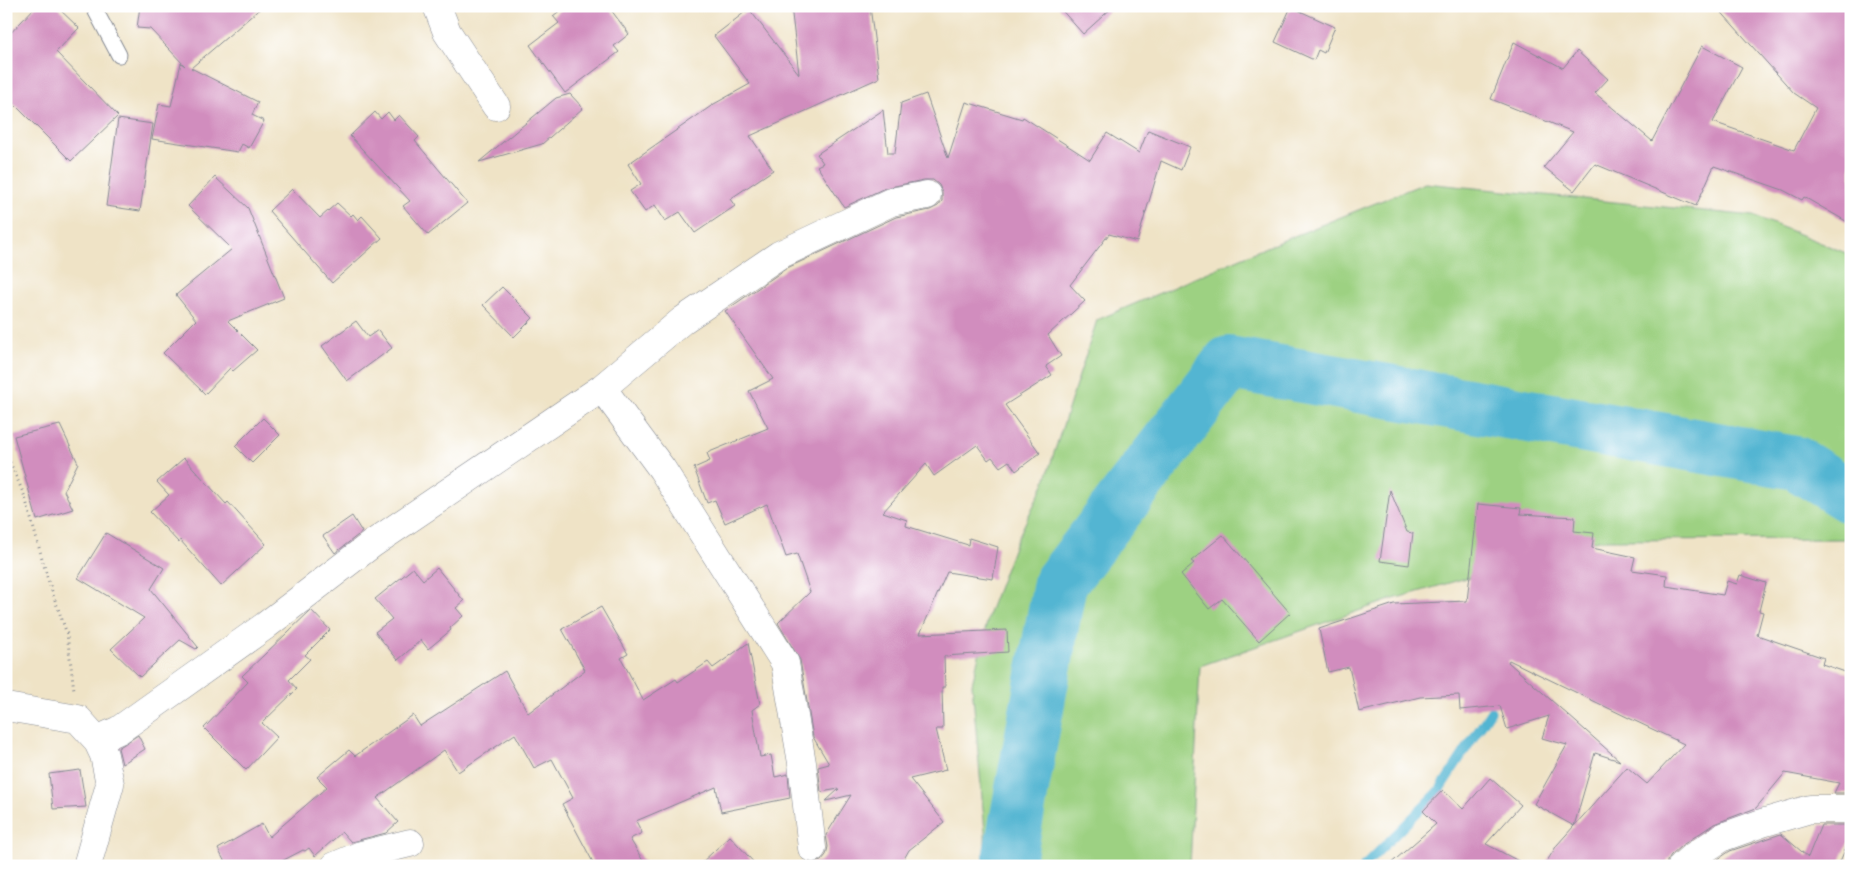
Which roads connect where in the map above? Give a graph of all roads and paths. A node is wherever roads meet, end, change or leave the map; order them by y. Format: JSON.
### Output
{"nodes":[{"id":1,"x":92,"y":6,"type":"edge"},
{"id":2,"x":437,"y":6,"type":"edge"},
{"id":3,"x":119,"y":55,"type":"dead end"},
{"id":4,"x":496,"y":106,"type":"dead end"},
{"id":5,"x":927,"y":195,"type":"dead end"},
{"id":6,"x":602,"y":388,"type":"junction"},
{"id":7,"x":6,"y":453,"type":"edge"},
{"id":8,"x":6,"y":707,"type":"edge"},
{"id":9,"x":78,"y":719,"type":"junction"},
{"id":10,"x":97,"y":740,"type":"junction"},
{"id":11,"x":1851,"y":809,"type":"edge"},
{"id":12,"x":410,"y":843,"type":"dead end"},
{"id":13,"x":812,"y":848,"type":"dead end"},
{"id":14,"x":87,"y":866,"type":"edge"},
{"id":15,"x":335,"y":866,"type":"edge"},
{"id":16,"x":1682,"y":866,"type":"edge"}],
"edges":[{"from":1,"to":3,"type":"lane"},
{"from":2,"to":4,"type":"street"},
{"from":5,"to":6,"type":"street"},
{"from":6,"to":10,"type":"street"},
{"from":6,"to":13,"type":"street"},
{"from":7,"to":9,"type":"path"},
{"from":8,"to":9,"type":"street"},
{"from":9,"to":10,"type":"street"},
{"from":10,"to":14,"type":"street"},
{"from":11,"to":16,"type":"street"},
{"from":12,"to":15,"type":"street"}]}
